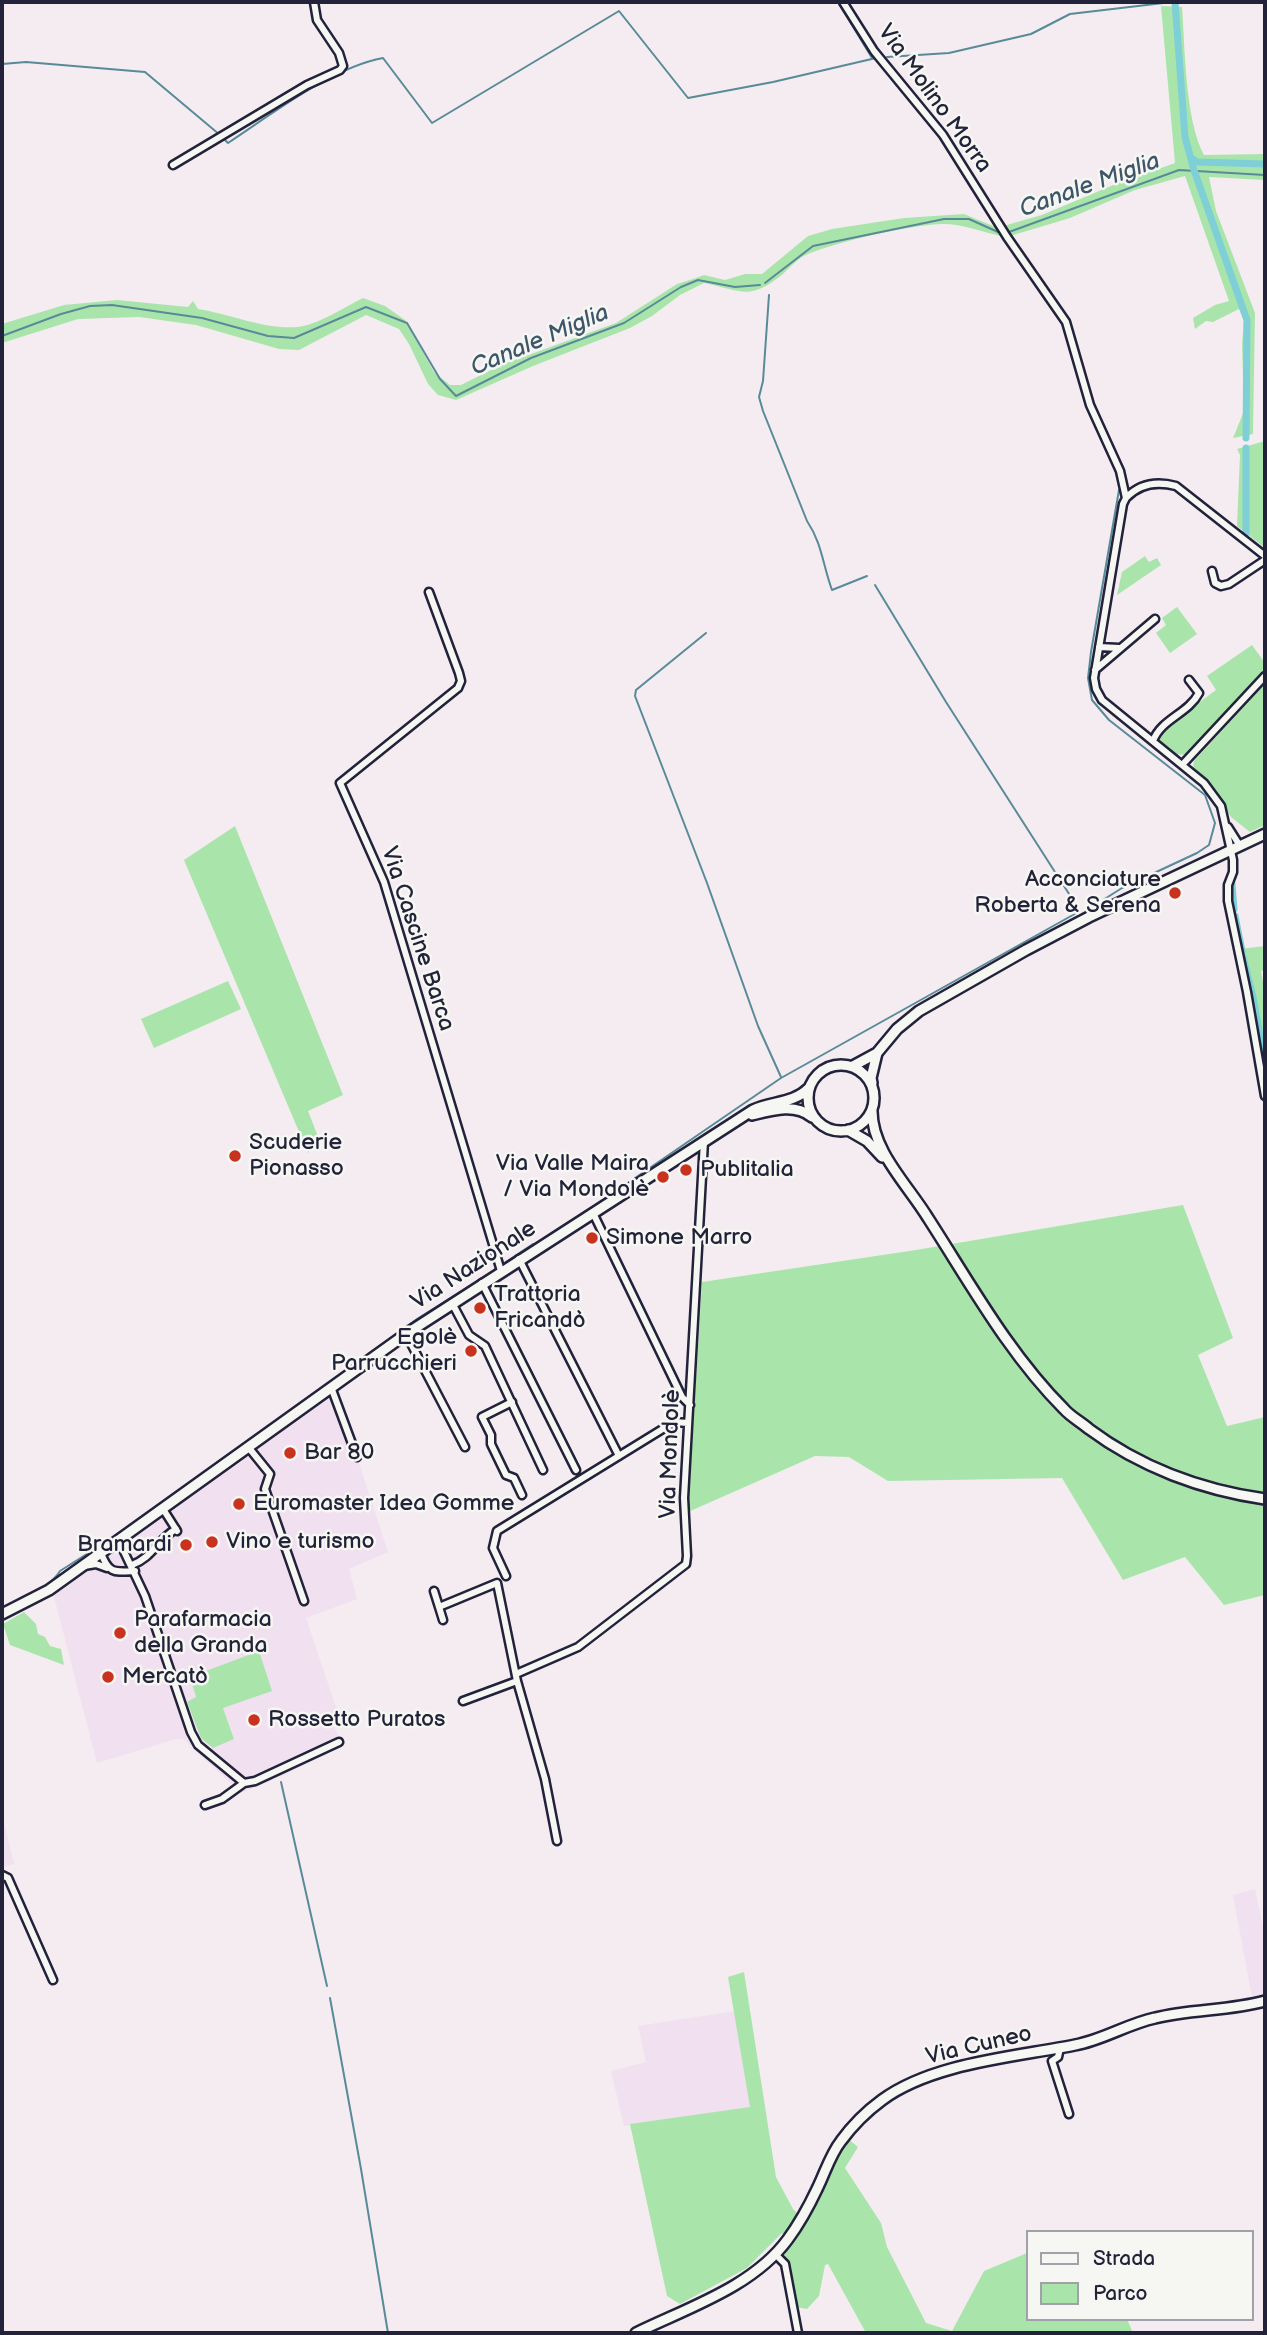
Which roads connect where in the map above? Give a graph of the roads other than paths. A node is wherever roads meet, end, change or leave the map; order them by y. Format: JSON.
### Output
{"nodes":[{"id":1,"x":314,"y":2,"type":"edge"},
{"id":2,"x":846,"y":3,"type":"edge"},
{"id":3,"x":173,"y":165,"type":"dead end"},
{"id":4,"x":1126,"y":498,"type":"junction"},
{"id":5,"x":1265,"y":558,"type":"edge"},
{"id":6,"x":1212,"y":571,"type":"dead end"},
{"id":7,"x":429,"y":592,"type":"dead end"},
{"id":8,"x":1154,"y":620,"type":"dead end"},
{"id":9,"x":1099,"y":647,"type":"junction"},
{"id":10,"x":1119,"y":648,"type":"junction"},
{"id":11,"x":1095,"y":670,"type":"junction"},
{"id":12,"x":1265,"y":677,"type":"edge"},
{"id":13,"x":1189,"y":680,"type":"dead end"},
{"id":14,"x":1153,"y":741,"type":"junction"},
{"id":15,"x":1182,"y":765,"type":"junction"},
{"id":16,"x":1265,"y":834,"type":"edge"},
{"id":17,"x":1235,"y":848,"type":"junction"},
{"id":18,"x":877,"y":1053,"type":"junction"},
{"id":19,"x":853,"y":1066,"type":"junction"},
{"id":20,"x":809,"y":1088,"type":"junction"},
{"id":21,"x":874,"y":1088,"type":"junction"},
{"id":22,"x":1265,"y":1096,"type":"edge"},
{"id":23,"x":872,"y":1111,"type":"junction"},
{"id":24,"x":744,"y":1117,"type":"junction"},
{"id":25,"x":822,"y":1125,"type":"junction"},
{"id":26,"x":848,"y":1130,"type":"junction"},
{"id":27,"x":707,"y":1139,"type":"junction"},
{"id":28,"x":900,"y":1177,"type":"junction"},
{"id":29,"x":593,"y":1213,"type":"junction"},
{"id":30,"x":519,"y":1259,"type":"junction"},
{"id":31,"x":501,"y":1271,"type":"junction"},
{"id":32,"x":482,"y":1283,"type":"junction"},
{"id":33,"x":452,"y":1303,"type":"junction"},
{"id":34,"x":406,"y":1334,"type":"junction"},
{"id":35,"x":331,"y":1387,"type":"junction"},
{"id":36,"x":512,"y":1402,"type":"junction"},
{"id":37,"x":690,"y":1405,"type":"junction"},
{"id":38,"x":688,"y":1423,"type":"junction"},
{"id":39,"x":465,"y":1447,"type":"dead end"},
{"id":40,"x":249,"y":1448,"type":"junction"},
{"id":41,"x":619,"y":1456,"type":"junction"},
{"id":42,"x":357,"y":1457,"type":"dead end"},
{"id":43,"x":543,"y":1470,"type":"dead end"},
{"id":44,"x":576,"y":1470,"type":"dead end"},
{"id":45,"x":522,"y":1495,"type":"dead end"},
{"id":46,"x":1263,"y":1499,"type":"edge"},
{"id":47,"x":163,"y":1509,"type":"junction"},
{"id":48,"x":119,"y":1541,"type":"junction"},
{"id":49,"x":101,"y":1553,"type":"junction"},
{"id":50,"x":82,"y":1567,"type":"junction"},
{"id":51,"x":107,"y":1568,"type":"junction"},
{"id":52,"x":134,"y":1568,"type":"junction"},
{"id":53,"x":506,"y":1576,"type":"dead end"},
{"id":54,"x":434,"y":1591,"type":"dead end"},
{"id":55,"x":304,"y":1601,"type":"dead end"},
{"id":56,"x":439,"y":1607,"type":"junction"},
{"id":57,"x":2,"y":1614,"type":"edge"},
{"id":58,"x":443,"y":1620,"type":"dead end"},
{"id":59,"x":517,"y":1678,"type":"junction"},
{"id":60,"x":463,"y":1701,"type":"dead end"},
{"id":61,"x":339,"y":1742,"type":"dead end"},
{"id":62,"x":244,"y":1783,"type":"junction"},
{"id":63,"x":205,"y":1805,"type":"dead end"},
{"id":64,"x":557,"y":1841,"type":"dead end"},
{"id":65,"x":2,"y":1875,"type":"edge"},
{"id":66,"x":53,"y":1980,"type":"dead end"},
{"id":67,"x":1265,"y":2001,"type":"edge"},
{"id":68,"x":1060,"y":2048,"type":"junction"},
{"id":69,"x":1042,"y":2052,"type":"junction"},
{"id":70,"x":1052,"y":2061,"type":"junction"},
{"id":71,"x":1069,"y":2114,"type":"dead end"},
{"id":72,"x":775,"y":2253,"type":"junction"},
{"id":73,"x":636,"y":2333,"type":"edge"},
{"id":74,"x":798,"y":2333,"type":"edge"}],
"edges":[{"from":1,"to":3,"type":"street"},
{"from":2,"to":4,"type":"street","name":"Via Molino Morra"},
{"from":4,"to":5,"type":"street"},
{"from":4,"to":9,"type":"street","name":"Via Molino Morra"},
{"from":5,"to":6,"type":"street"},
{"from":7,"to":31,"type":"street","name":"Via Cascine Barca"},
{"from":8,"to":10,"type":"street"},
{"from":9,"to":10,"type":"street"},
{"from":9,"to":11,"type":"street","name":"Via Molino Morra"},
{"from":10,"to":11,"type":"street"},
{"from":11,"to":14,"type":"street","name":"Via Molino Morra"},
{"from":12,"to":15,"type":"street"},
{"from":13,"to":14,"type":"street"},
{"from":14,"to":15,"type":"street","name":"Via Molino Morra"},
{"from":15,"to":17,"type":"street","name":"Via Molino Morra"},
{"from":16,"to":17,"type":"main road"},
{"from":17,"to":18,"type":"main road"},
{"from":17,"to":22,"type":"street"},
{"from":18,"to":19,"type":"main road"},
{"from":18,"to":21,"type":"main road"},
{"from":19,"to":20,"type":"main road"},
{"from":19,"to":21,"type":"main road"},
{"from":20,"to":24,"type":"main road"},
{"from":20,"to":25,"type":"main road"},
{"from":21,"to":23,"type":"main road"},
{"from":23,"to":26,"type":"main road"},
{"from":23,"to":28,"type":"main road"},
{"from":24,"to":25,"type":"main road"},
{"from":24,"to":27,"type":"main road","name":"Via Nazionale"},
{"from":25,"to":26,"type":"main road"},
{"from":26,"to":28,"type":"main road"},
{"from":27,"to":29,"type":"main road","name":"Via Nazionale"},
{"from":27,"to":37,"type":"street","name":"Via Mondolè"},
{"from":28,"to":46,"type":"main road"},
{"from":29,"to":30,"type":"main road","name":"Via Nazionale"},
{"from":29,"to":37,"type":"street"},
{"from":30,"to":31,"type":"main road","name":"Via Nazionale"},
{"from":30,"to":41,"type":"street"},
{"from":31,"to":32,"type":"main road","name":"Via Nazionale"},
{"from":32,"to":33,"type":"main road","name":"Via Nazionale"},
{"from":32,"to":44,"type":"street"},
{"from":33,"to":34,"type":"main road","name":"Via Nazionale"},
{"from":33,"to":36,"type":"street"},
{"from":34,"to":35,"type":"main road","name":"Via Nazionale"},
{"from":34,"to":39,"type":"street"},
{"from":35,"to":40,"type":"main road","name":"Via Nazionale"},
{"from":35,"to":42,"type":"street"},
{"from":36,"to":43,"type":"street"},
{"from":36,"to":45,"type":"street"},
{"from":37,"to":38,"type":"street","name":"Via Mondolè"},
{"from":38,"to":41,"type":"street"},
{"from":38,"to":59,"type":"street","name":"Via Mondolè"},
{"from":40,"to":47,"type":"main road","name":"Via Nazionale"},
{"from":40,"to":55,"type":"street"},
{"from":41,"to":53,"type":"street"},
{"from":47,"to":48,"type":"main road","name":"Via Nazionale"},
{"from":47,"to":52,"type":"street"},
{"from":48,"to":49,"type":"main road","name":"Via Nazionale"},
{"from":48,"to":52,"type":"street"},
{"from":49,"to":50,"type":"main road","name":"Via Nazionale"},
{"from":49,"to":51,"type":"street"},
{"from":50,"to":51,"type":"street"},
{"from":50,"to":57,"type":"main road","name":"Via Nazionale"},
{"from":51,"to":52,"type":"street"},
{"from":52,"to":62,"type":"street"},
{"from":54,"to":56,"type":"street"},
{"from":56,"to":58,"type":"street"},
{"from":56,"to":59,"type":"street"},
{"from":59,"to":60,"type":"street","name":"Via Mondolè"},
{"from":59,"to":64,"type":"street"},
{"from":61,"to":62,"type":"street"},
{"from":62,"to":63,"type":"street"},
{"from":65,"to":66,"type":"street"},
{"from":67,"to":68,"type":"main road","name":"Via Cuneo"},
{"from":68,"to":69,"type":"main road","name":"Via Cuneo"},
{"from":68,"to":70,"type":"street"},
{"from":69,"to":70,"type":"street"},
{"from":69,"to":72,"type":"main road","name":"Via Cuneo"},
{"from":70,"to":71,"type":"street"},
{"from":72,"to":73,"type":"main road","name":"Via Cuneo"},
{"from":72,"to":74,"type":"street"}]}
